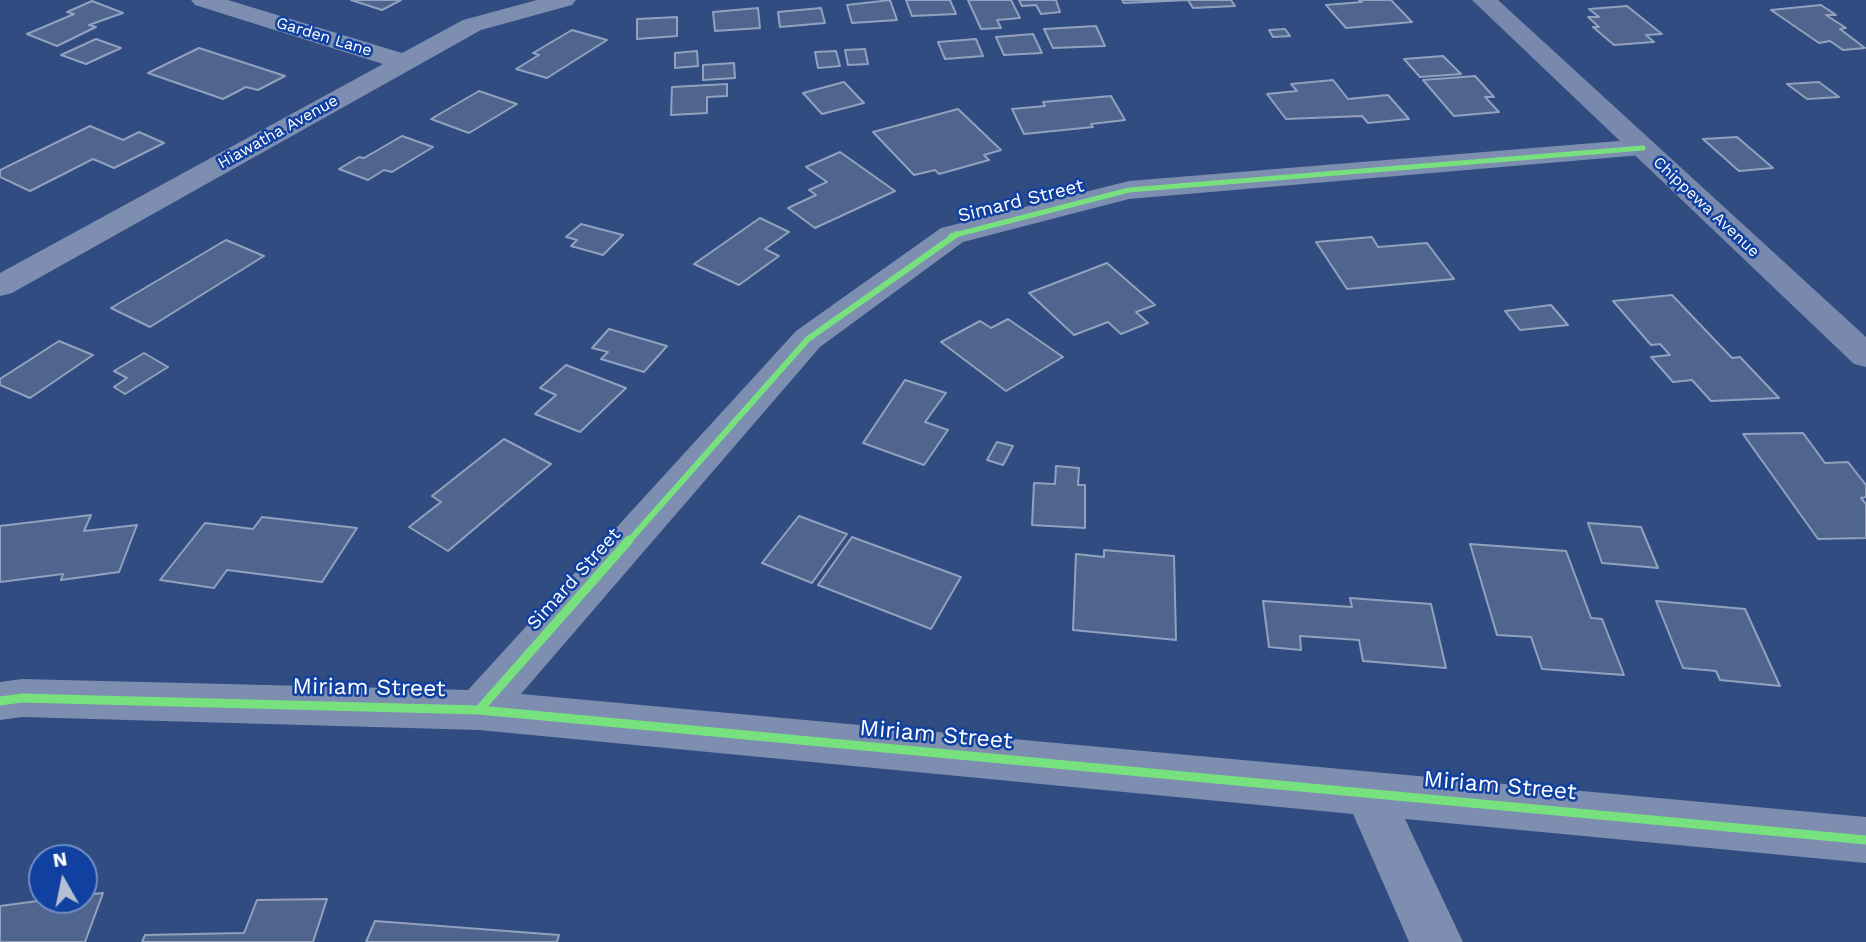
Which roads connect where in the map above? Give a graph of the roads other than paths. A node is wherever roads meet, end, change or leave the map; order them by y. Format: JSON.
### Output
{"nodes":[{"id":1,"x":203,"y":0,"type":"edge"},
{"id":2,"x":564,"y":0,"type":"edge"},
{"id":3,"x":1484,"y":0,"type":"edge"},
{"id":4,"x":405,"y":62,"type":"junction"},
{"id":5,"x":1643,"y":148,"type":"junction"},
{"id":6,"x":0,"y":286,"type":"edge"},
{"id":7,"x":1866,"y":356,"type":"edge"},
{"id":8,"x":0,"y":701,"type":"edge"},
{"id":9,"x":479,"y":710,"type":"junction"},
{"id":10,"x":1368,"y":793,"type":"junction"},
{"id":11,"x":1866,"y":840,"type":"edge"},
{"id":12,"x":1436,"y":942,"type":"edge"}],
"edges":[{"from":1,"to":4,"type":"street","name":"Garden Lane"},
{"from":2,"to":4,"type":"street","name":"Hiawatha Avenue"},
{"from":3,"to":5,"type":"street","name":"Chippewa Avenue"},
{"from":4,"to":6,"type":"street","name":"Hiawatha Avenue"},
{"from":5,"to":7,"type":"street","name":"Chippewa Avenue"},
{"from":5,"to":9,"type":"street","name":"Simard Street"},
{"from":8,"to":9,"type":"street","name":"Miriam Street"},
{"from":9,"to":10,"type":"street","name":"Miriam Street"},
{"from":10,"to":11,"type":"street","name":"Miriam Street"},
{"from":10,"to":12,"type":"street"}]}
